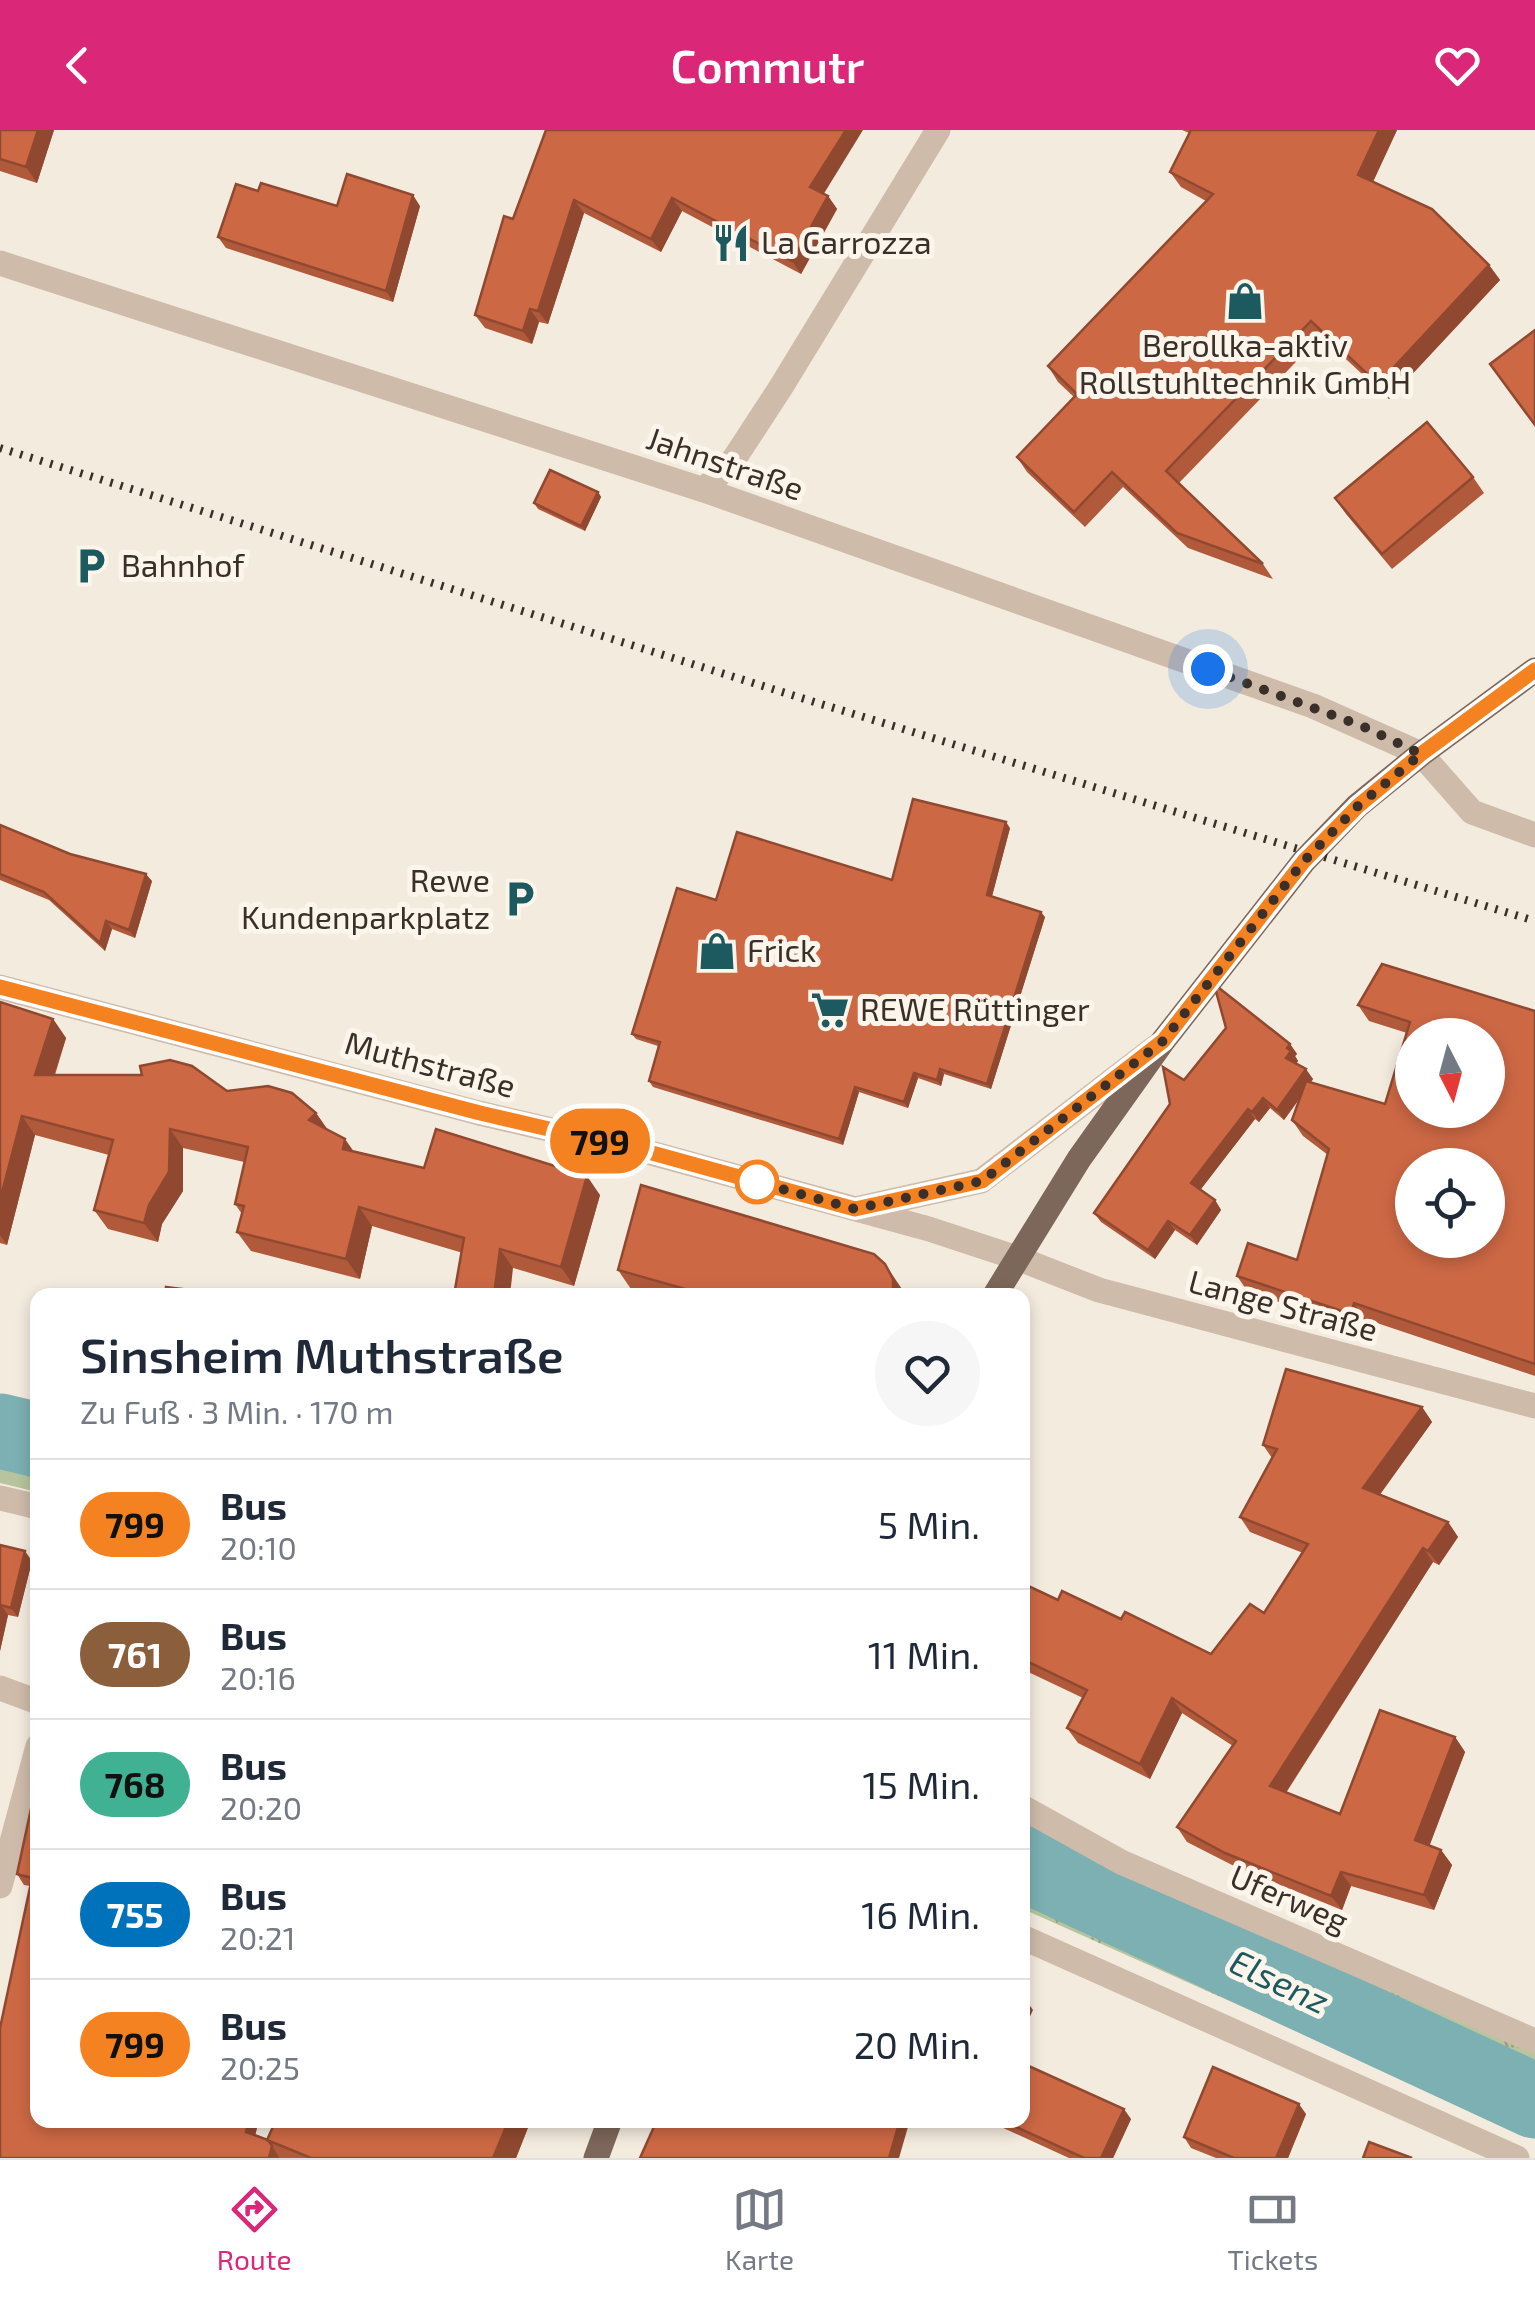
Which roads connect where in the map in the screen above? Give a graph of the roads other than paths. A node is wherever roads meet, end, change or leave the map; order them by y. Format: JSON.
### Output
{"nodes":[{"id":1,"x":938,"y":130,"type":"edge"},
{"id":2,"x":0,"y":262,"type":"edge"},
{"id":3,"x":704,"y":490,"type":"junction"},
{"id":4,"x":1535,"y":670,"type":"edge"},
{"id":5,"x":1421,"y":754,"type":"junction"},
{"id":6,"x":1535,"y":835,"type":"edge"},
{"id":7,"x":0,"y":986,"type":"edge"},
{"id":8,"x":1163,"y":1041,"type":"junction"},
{"id":9,"x":855,"y":1209,"type":"junction"},
{"id":10,"x":1017,"y":1258,"type":"junction"},
{"id":11,"x":999,"y":1288,"type":"edge"},
{"id":12,"x":1535,"y":1406,"type":"edge"},
{"id":13,"x":0,"y":1498,"type":"edge"},
{"id":14,"x":30,"y":1505,"type":"edge"},
{"id":15,"x":0,"y":1688,"type":"edge"},
{"id":16,"x":30,"y":1699,"type":"edge"},
{"id":17,"x":30,"y":1775,"type":"edge"},
{"id":18,"x":1030,"y":1812,"type":"edge"},
{"id":19,"x":0,"y":1886,"type":"edge"},
{"id":20,"x":1030,"y":1941,"type":"edge"},
{"id":21,"x":1535,"y":2041,"type":"edge"},
{"id":22,"x":607,"y":2128,"type":"edge"},
{"id":23,"x":596,"y":2158,"type":"edge"},
{"id":24,"x":1517,"y":2158,"type":"edge"}],
"edges":[{"from":1,"to":3,"type":"street"},
{"from":2,"to":3,"type":"street","name":"Jahnstraße"},
{"from":3,"to":5,"type":"street","name":"Jahnstraße"},
{"from":4,"to":5,"type":"main road"},
{"from":5,"to":6,"type":"street"},
{"from":5,"to":8,"type":"main road"},
{"from":7,"to":9,"type":"street","name":"Muthstraße"},
{"from":8,"to":9,"type":"street"},
{"from":8,"to":10,"type":"main road"},
{"from":9,"to":10,"type":"street","name":"Muthstraße"},
{"from":10,"to":11,"type":"main road"},
{"from":10,"to":12,"type":"street","name":"Lange Straße"},
{"from":13,"to":14,"type":"street"},
{"from":15,"to":16,"type":"street"},
{"from":17,"to":19,"type":"street"},
{"from":18,"to":21,"type":"street","name":"Uferweg"},
{"from":20,"to":24,"type":"street"},
{"from":22,"to":23,"type":"main road"}]}
